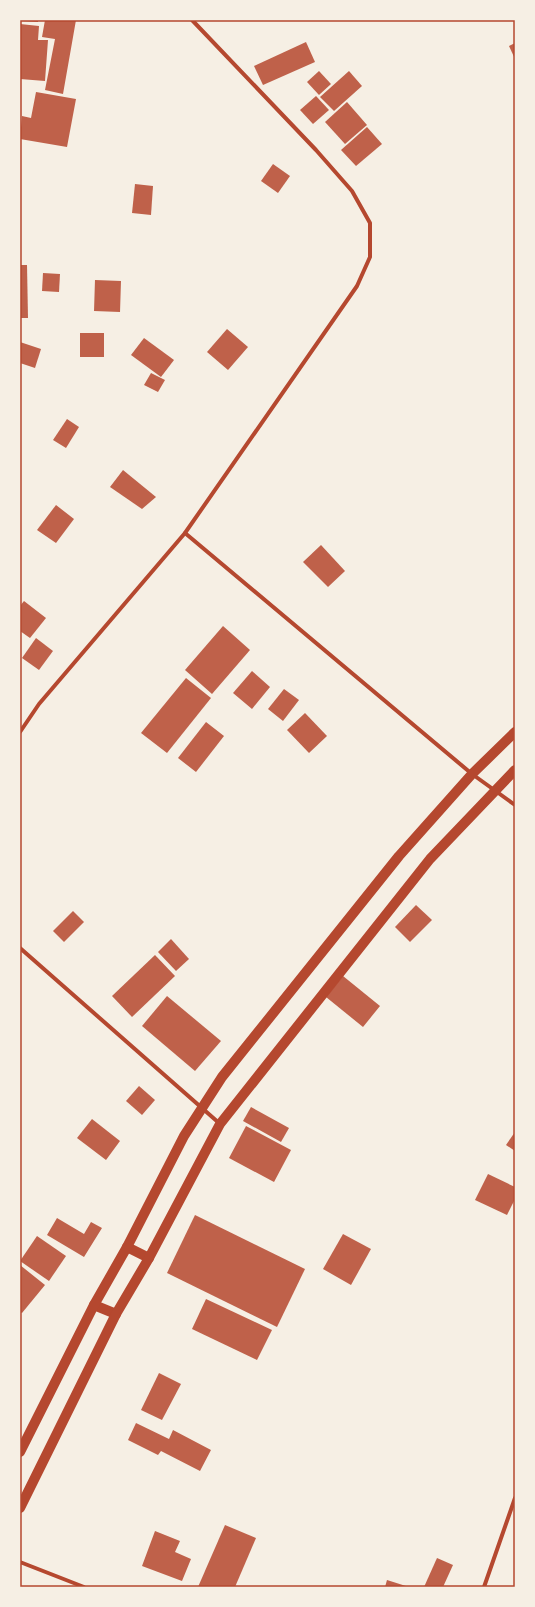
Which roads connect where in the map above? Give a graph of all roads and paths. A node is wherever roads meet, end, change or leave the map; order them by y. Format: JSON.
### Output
{"nodes":[{"id":1,"x":192,"y":20,"type":"edge"},
{"id":2,"x":185,"y":533,"type":"junction"},
{"id":3,"x":20,"y":732,"type":"edge"},
{"id":4,"x":515,"y":732,"type":"edge"},
{"id":5,"x":515,"y":770,"type":"edge"},
{"id":6,"x":472,"y":774,"type":"junction"},
{"id":7,"x":494,"y":790,"type":"junction"},
{"id":8,"x":515,"y":805,"type":"edge"},
{"id":9,"x":20,"y":948,"type":"edge"},
{"id":10,"x":201,"y":1108,"type":"junction"},
{"id":11,"x":220,"y":1124,"type":"junction"},
{"id":12,"x":127,"y":1247,"type":"junction"},
{"id":13,"x":148,"y":1258,"type":"junction"},
{"id":14,"x":94,"y":1305,"type":"junction"},
{"id":15,"x":116,"y":1314,"type":"junction"},
{"id":16,"x":20,"y":1452,"type":"edge"},
{"id":17,"x":515,"y":1498,"type":"edge"},
{"id":18,"x":20,"y":1508,"type":"edge"},
{"id":19,"x":20,"y":1562,"type":"edge"},
{"id":20,"x":84,"y":1587,"type":"edge"},
{"id":21,"x":484,"y":1587,"type":"edge"}],
"edges":[{"from":1,"to":2,"type":"street"},
{"from":2,"to":3,"type":"street"},
{"from":2,"to":6,"type":"street"},
{"from":4,"to":6,"type":"main road"},
{"from":5,"to":7,"type":"main road"},
{"from":6,"to":7,"type":"street"},
{"from":6,"to":10,"type":"main road"},
{"from":7,"to":8,"type":"street"},
{"from":7,"to":11,"type":"main road"},
{"from":9,"to":10,"type":"street"},
{"from":10,"to":11,"type":"street"},
{"from":10,"to":12,"type":"main road"},
{"from":11,"to":13,"type":"main road"},
{"from":12,"to":13,"type":"main road"},
{"from":12,"to":14,"type":"main road"},
{"from":13,"to":15,"type":"main road"},
{"from":14,"to":15,"type":"main road"},
{"from":14,"to":16,"type":"main road"},
{"from":15,"to":18,"type":"main road"},
{"from":17,"to":21,"type":"street"},
{"from":19,"to":20,"type":"street"}]}
